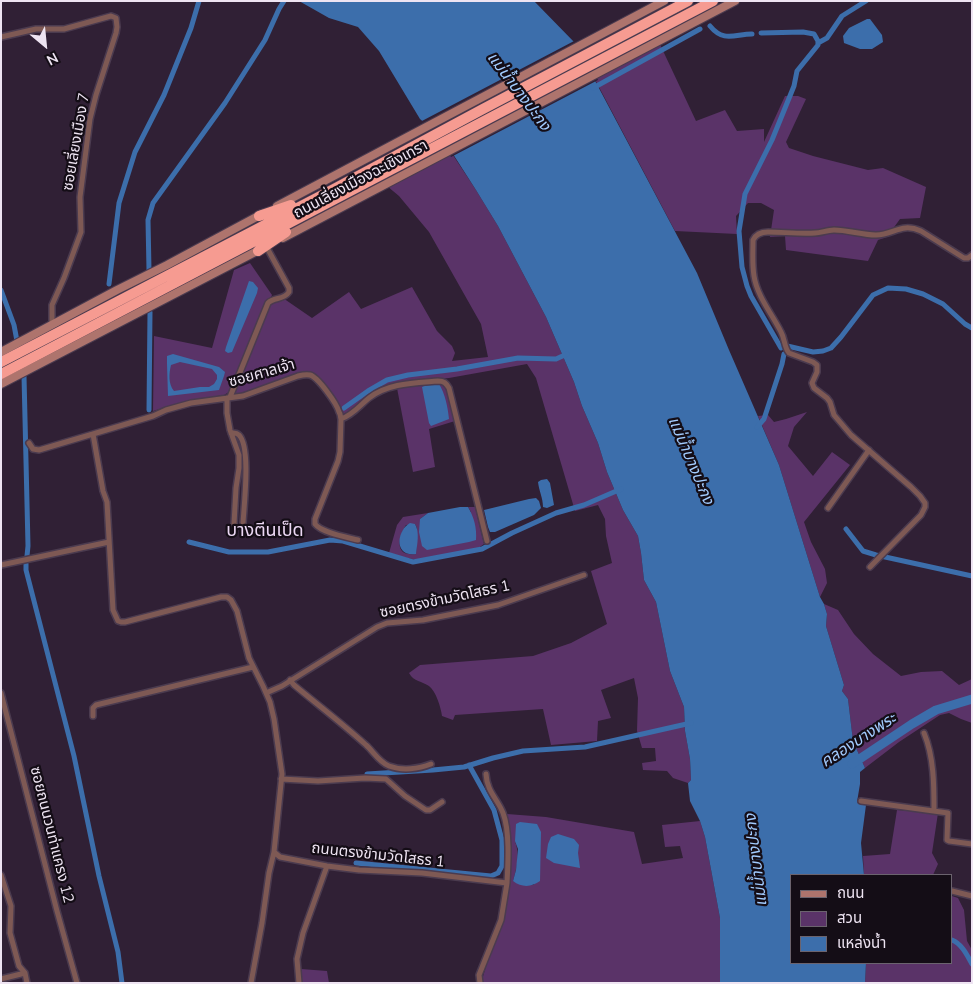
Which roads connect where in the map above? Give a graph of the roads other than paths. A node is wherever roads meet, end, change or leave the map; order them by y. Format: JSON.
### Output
{"nodes":[{"id":1,"x":664,"y":1,"type":"edge"},
{"id":2,"x":688,"y":1,"type":"edge"},
{"id":3,"x":713,"y":1,"type":"edge"},
{"id":4,"x":735,"y":1,"type":"edge"},
{"id":5,"x":678,"y":26,"type":"junction"},
{"id":6,"x":1,"y":38,"type":"edge"},
{"id":7,"x":338,"y":198,"type":"junction"},
{"id":8,"x":321,"y":201,"type":"junction"},
{"id":9,"x":258,"y":216,"type":"junction"},
{"id":10,"x":262,"y":248,"type":"junction"},
{"id":11,"x":972,"y":255,"type":"edge"},
{"id":12,"x":52,"y":325,"type":"junction"},
{"id":13,"x":1,"y":352,"type":"edge"},
{"id":14,"x":1,"y":362,"type":"edge"},
{"id":15,"x":1,"y":374,"type":"edge"},
{"id":16,"x":1,"y":384,"type":"edge"},
{"id":17,"x":228,"y":398,"type":"junction"},
{"id":18,"x":341,"y":420,"type":"junction"},
{"id":19,"x":231,"y":433,"type":"junction"},
{"id":20,"x":93,"y":434,"type":"junction"},
{"id":21,"x":29,"y":443,"type":"dead end"},
{"id":22,"x":869,"y":450,"type":"junction"},
{"id":23,"x":828,"y":508,"type":"dead end"},
{"id":24,"x":243,"y":523,"type":"dead end"},
{"id":25,"x":234,"y":524,"type":"dead end"},
{"id":26,"x":358,"y":540,"type":"dead end"},
{"id":27,"x":487,"y":541,"type":"dead end"},
{"id":28,"x":109,"y":542,"type":"junction"},
{"id":29,"x":1,"y":565,"type":"edge"},
{"id":30,"x":870,"y":567,"type":"dead end"},
{"id":31,"x":584,"y":575,"type":"dead end"},
{"id":32,"x":253,"y":667,"type":"junction"},
{"id":33,"x":290,"y":680,"type":"junction"},
{"id":34,"x":1,"y":693,"type":"edge"},
{"id":35,"x":266,"y":693,"type":"junction"},
{"id":36,"x":93,"y":716,"type":"dead end"},
{"id":37,"x":924,"y":733,"type":"dead end"},
{"id":38,"x":431,"y":764,"type":"dead end"},
{"id":39,"x":486,"y":774,"type":"dead end"},
{"id":40,"x":281,"y":779,"type":"junction"},
{"id":41,"x":861,"y":801,"type":"dead end"},
{"id":42,"x":442,"y":802,"type":"dead end"},
{"id":43,"x":934,"y":811,"type":"junction"},
{"id":44,"x":972,"y":844,"type":"edge"},
{"id":45,"x":274,"y":852,"type":"junction"},
{"id":46,"x":327,"y":866,"type":"junction"},
{"id":47,"x":1,"y":875,"type":"edge"},
{"id":48,"x":507,"y":883,"type":"junction"},
{"id":49,"x":953,"y":891,"type":"edge"},
{"id":50,"x":971,"y":898,"type":"edge"},
{"id":51,"x":25,"y":973,"type":"junction"},
{"id":52,"x":1,"y":978,"type":"edge"},
{"id":53,"x":27,"y":983,"type":"edge"},
{"id":54,"x":77,"y":983,"type":"edge"},
{"id":55,"x":251,"y":983,"type":"edge"},
{"id":56,"x":299,"y":983,"type":"edge"},
{"id":57,"x":480,"y":983,"type":"edge"}],
"edges":[{"from":1,"to":9,"type":"main road","name":"ถนนเลี่ยงเมืองฉะเชิงเทรา"},
{"from":2,"to":7,"type":"highway","name":"ถนนเลี่ยงเมืองฉะเชิงเทรา"},
{"from":3,"to":5,"type":"highway","name":"ถนนเลี่ยงเมืองฉะเชิงเทรา"},
{"from":4,"to":5,"type":"main road","name":"ถนนเลี่ยงเมืองฉะเชิงเทรา"},
{"from":5,"to":7,"type":"highway","name":"ถนนเลี่ยงเมืองฉะเชิงเทรา"},
{"from":6,"to":12,"type":"street","name":"ซอยเลี่ยงเมือง 7"},
{"from":7,"to":8,"type":"highway","name":"ถนนเลี่ยงเมืองฉะเชิงเทรา"},
{"from":7,"to":10,"type":"main road","name":"ถนนเลี่ยงเมืองฉะเชิงเทรา"},
{"from":8,"to":9,"type":"highway"},
{"from":8,"to":10,"type":"highway"},
{"from":8,"to":14,"type":"highway","name":"ถนนเลี่ยงเมืองฉะเชิงเทรา"},
{"from":8,"to":15,"type":"highway","name":"ถนนเลี่ยงเมืองฉะเชิงเทรา"},
{"from":9,"to":12,"type":"main road","name":"ถนนเลี่ยงเมืองฉะเชิงเทรา"},
{"from":10,"to":16,"type":"main road","name":"ถนนเลี่ยงเมืองฉะเชิงเทรา"},
{"from":10,"to":17,"type":"street"},
{"from":11,"to":22,"type":"street"},
{"from":12,"to":13,"type":"main road","name":"ถนนเลี่ยงเมืองฉะเชิงเทรา"},
{"from":17,"to":18,"type":"street","name":"ซอยศาลเจ้า"},
{"from":17,"to":19,"type":"street"},
{"from":17,"to":20,"type":"street","name":"ซอยศาลเจ้า"},
{"from":18,"to":26,"type":"street","name":"ซอยศาลเจ้า"},
{"from":18,"to":27,"type":"street"},
{"from":19,"to":24,"type":"street"},
{"from":19,"to":25,"type":"street"},
{"from":20,"to":21,"type":"street","name":"ซอยศาลเจ้า"},
{"from":20,"to":28,"type":"street"},
{"from":22,"to":23,"type":"street"},
{"from":22,"to":30,"type":"street"},
{"from":28,"to":29,"type":"street"},
{"from":28,"to":32,"type":"street"},
{"from":31,"to":33,"type":"street","name":"ซอยตรงข้ามวัดโสธร 1"},
{"from":32,"to":35,"type":"street"},
{"from":32,"to":36,"type":"street"},
{"from":33,"to":35,"type":"street","name":"ซอยตรงข้ามวัดโสธร 1"},
{"from":33,"to":38,"type":"street"},
{"from":34,"to":54,"type":"street","name":"ซอยถนนวนท่าแครง 12"},
{"from":35,"to":40,"type":"street"},
{"from":37,"to":43,"type":"street"},
{"from":39,"to":48,"type":"street"},
{"from":40,"to":42,"type":"street"},
{"from":40,"to":45,"type":"street"},
{"from":41,"to":43,"type":"street"},
{"from":43,"to":44,"type":"street"},
{"from":45,"to":46,"type":"street","name":"ถนนตรงข้ามวัดโสธร 1"},
{"from":45,"to":55,"type":"street"},
{"from":46,"to":48,"type":"street","name":"ถนนตรงข้ามวัดโสธร 1"},
{"from":46,"to":56,"type":"street"},
{"from":47,"to":51,"type":"street"},
{"from":48,"to":57,"type":"street"},
{"from":49,"to":50,"type":"street"},
{"from":51,"to":52,"type":"street"},
{"from":51,"to":53,"type":"street"}]}
